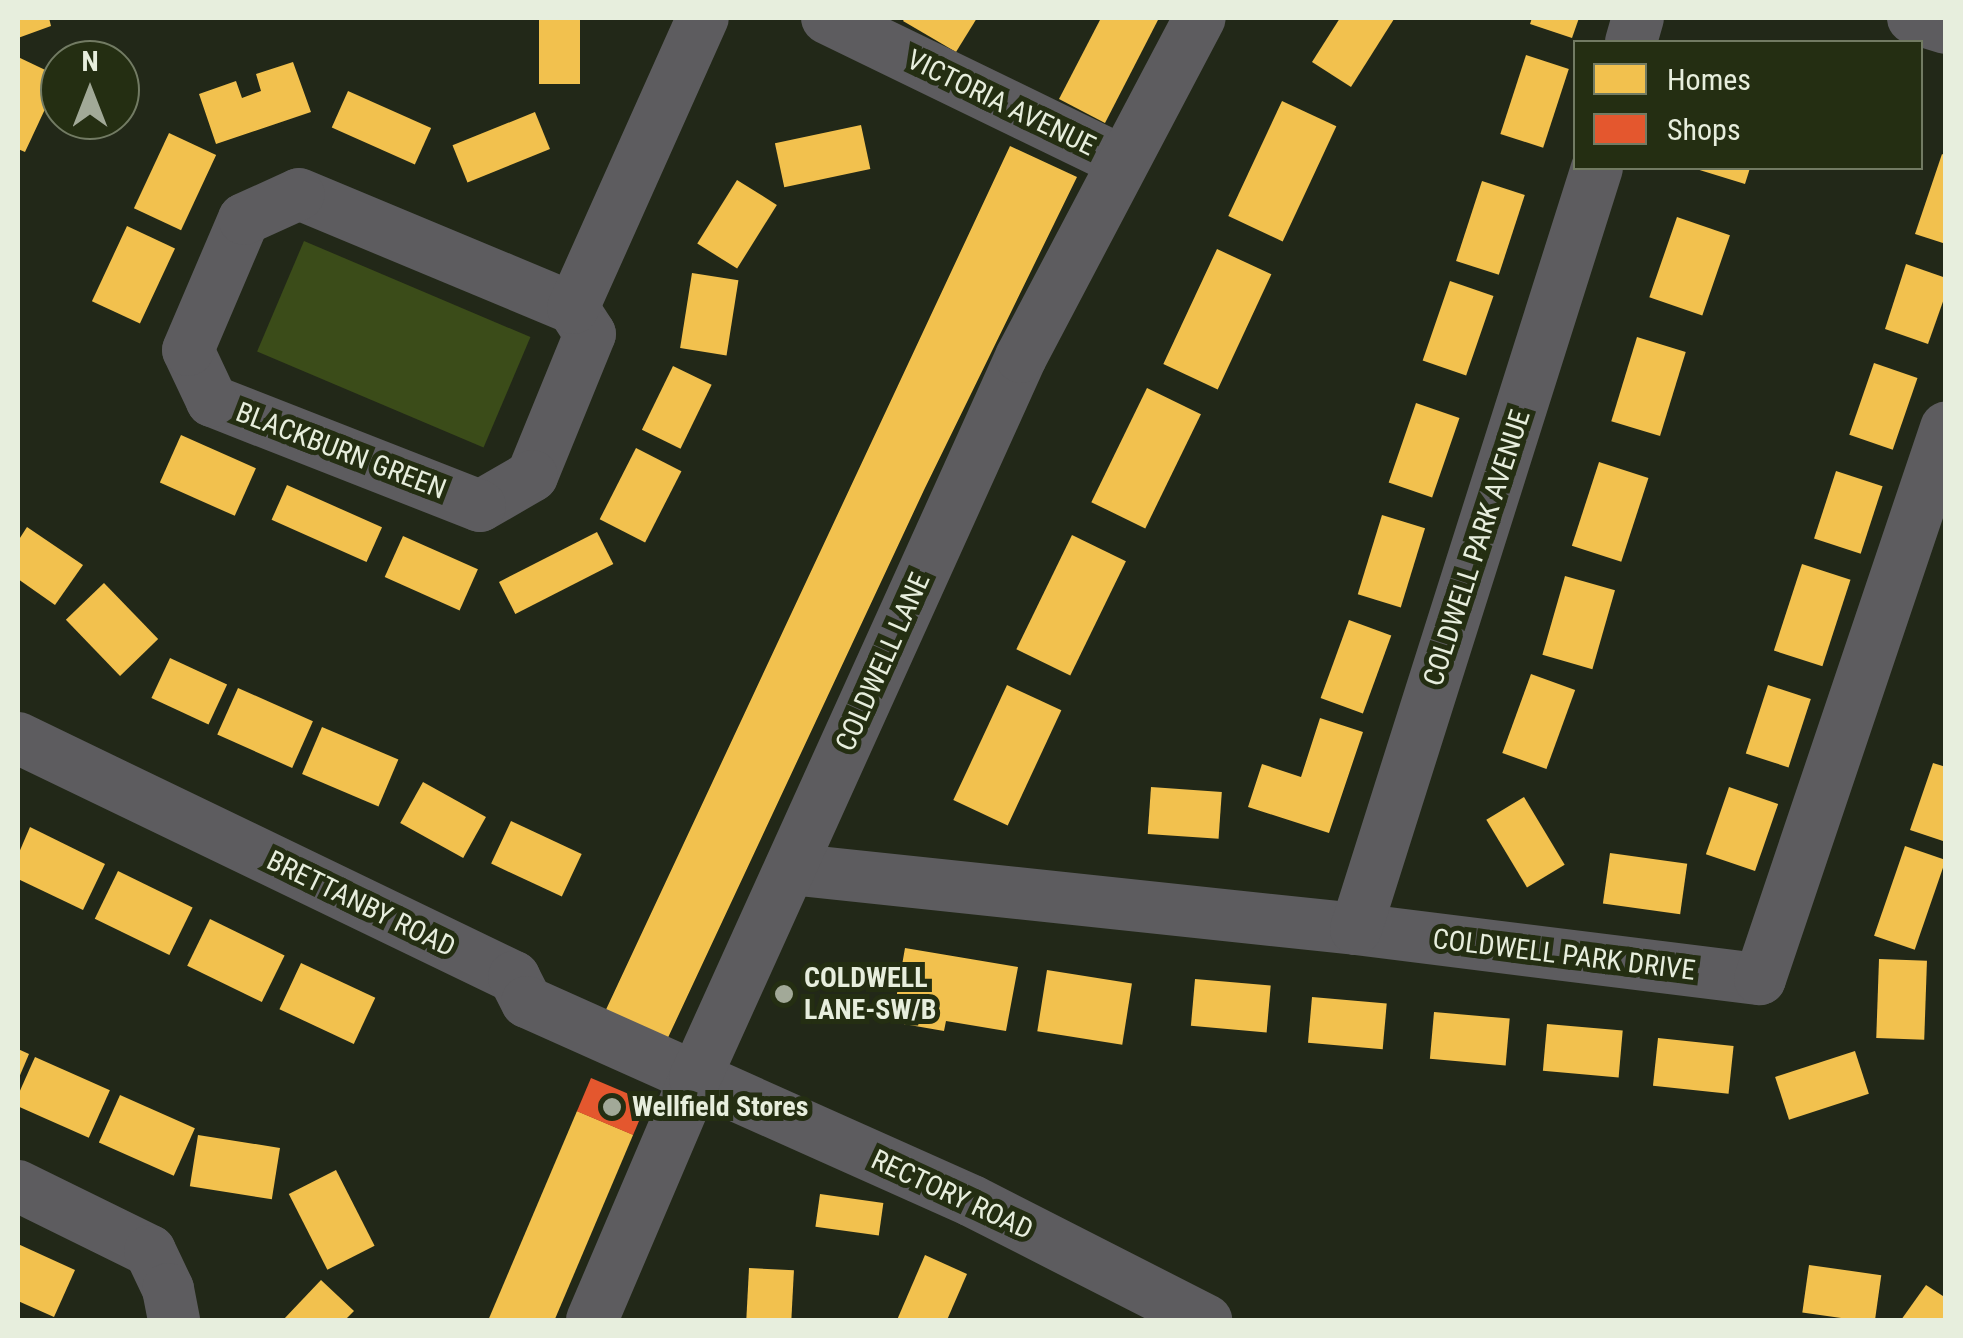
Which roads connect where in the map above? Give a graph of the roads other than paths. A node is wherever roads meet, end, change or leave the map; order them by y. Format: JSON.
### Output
{"nodes":[{"id":1,"x":702,"y":18,"type":"edge"},
{"id":2,"x":1200,"y":18,"type":"edge"},
{"id":3,"x":1912,"y":18,"type":"edge"},
{"id":4,"x":847,"y":22,"type":"edge"},
{"id":5,"x":1946,"y":28,"type":"edge"},
{"id":6,"x":1122,"y":161,"type":"junction"},
{"id":7,"x":1596,"y":170,"type":"edge"},
{"id":8,"x":573,"y":308,"type":"junction"},
{"id":9,"x":1946,"y":428,"type":"edge"},
{"id":10,"x":18,"y":738,"type":"edge"},
{"id":11,"x":790,"y":869,"type":"junction"},
{"id":12,"x":1356,"y":928,"type":"junction"},
{"id":13,"x":695,"y":1078,"type":"junction"},
{"id":14,"x":18,"y":1186,"type":"edge"},
{"id":15,"x":174,"y":1320,"type":"edge"},
{"id":16,"x":592,"y":1320,"type":"edge"},
{"id":17,"x":1206,"y":1320,"type":"edge"}],
"edges":[{"from":1,"to":8,"type":"street"},
{"from":2,"to":6,"type":"street","name":"COLDWELL LANE"},
{"from":3,"to":5,"type":"street"},
{"from":4,"to":6,"type":"street","name":"VICTORIA AVENUE"},
{"from":6,"to":11,"type":"street","name":"COLDWELL LANE"},
{"from":7,"to":12,"type":"street","name":"COLDWELL PARK AVENUE"},
{"from":8,"to":8,"type":"street","name":"BLACKBURN GREEN"},
{"from":9,"to":12,"type":"street","name":"COLDWELL PARK DRIVE"},
{"from":10,"to":13,"type":"street","name":"BRETTANBY ROAD"},
{"from":11,"to":12,"type":"street","name":"COLDWELL PARK DRIVE"},
{"from":11,"to":13,"type":"street","name":"COLDWELL LANE"},
{"from":13,"to":16,"type":"street","name":"COLDWELL LANE"},
{"from":13,"to":17,"type":"street","name":"RECTORY ROAD"},
{"from":14,"to":15,"type":"street"}]}
